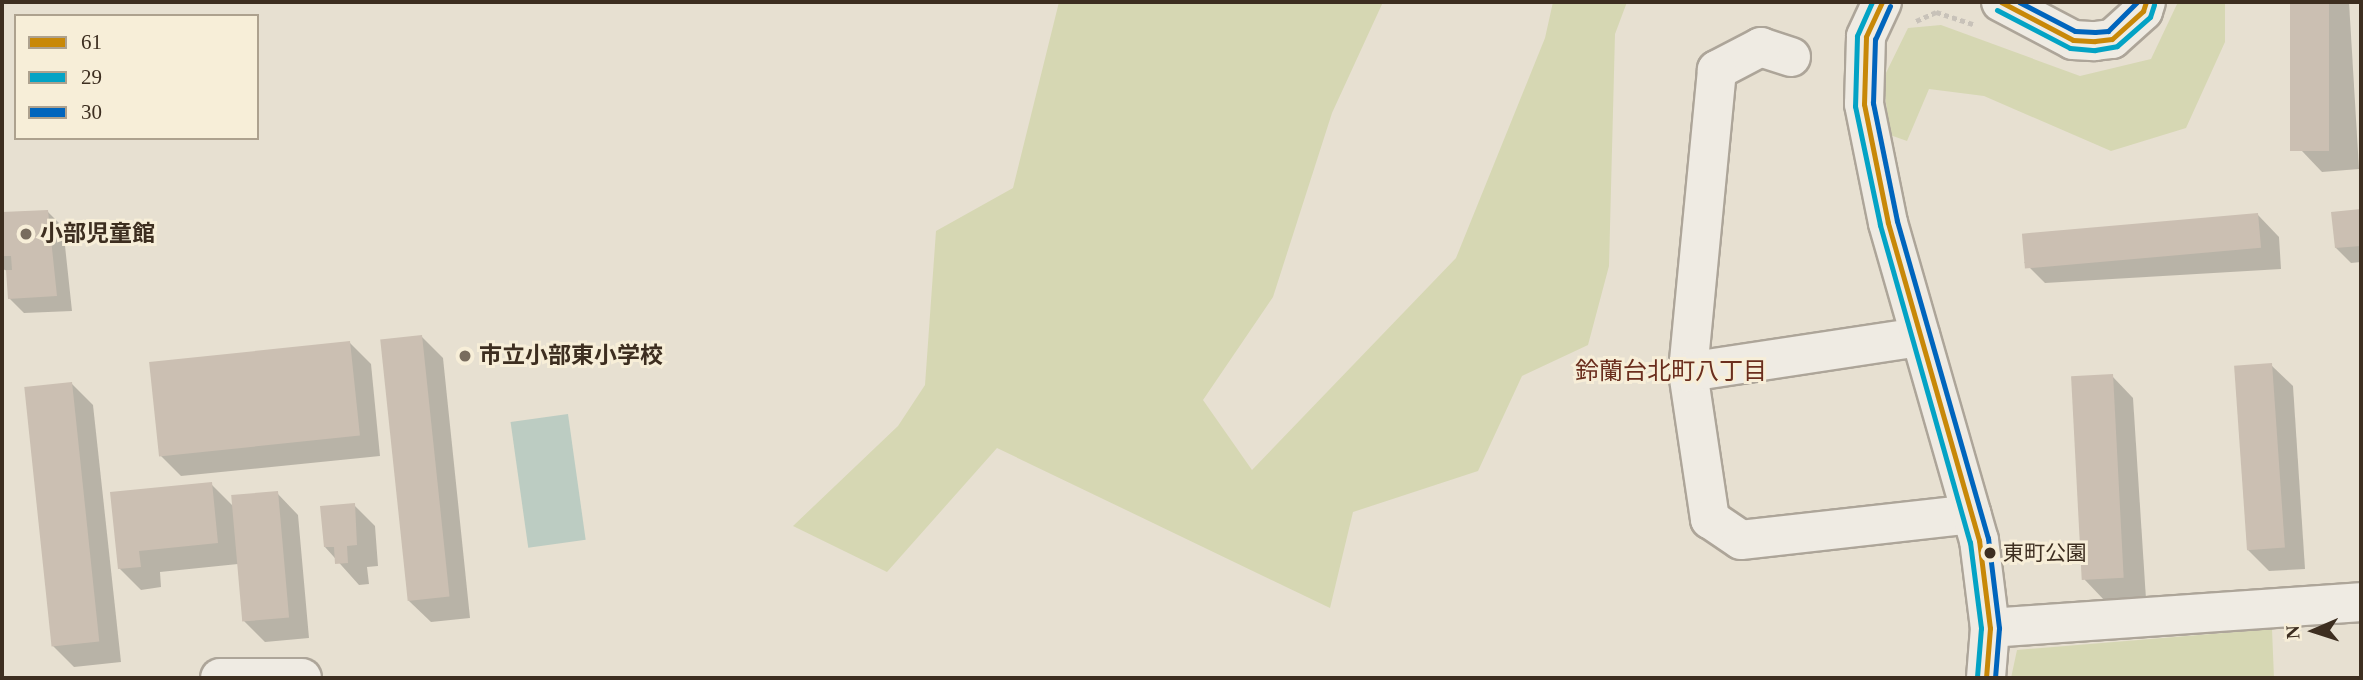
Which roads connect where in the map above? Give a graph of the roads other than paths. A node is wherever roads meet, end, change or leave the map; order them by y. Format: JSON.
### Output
{"nodes":[{"id":1,"x":1882,"y":2,"type":"edge"},
{"id":2,"x":2146,"y":2,"type":"edge"},
{"id":3,"x":1993,"y":16,"type":"edge"},
{"id":4,"x":1791,"y":57,"type":"dead end"},
{"id":5,"x":1920,"y":337,"type":"junction"},
{"id":6,"x":1688,"y":372,"type":"junction"},
{"id":7,"x":1972,"y":514,"type":"junction"},
{"id":8,"x":2361,"y":602,"type":"edge"},
{"id":9,"x":1990,"y":628,"type":"junction"},
{"id":10,"x":226,"y":678,"type":"edge"},
{"id":11,"x":302,"y":678,"type":"edge"},
{"id":12,"x":1986,"y":678,"type":"edge"}],
"edges":[{"from":1,"to":5,"type":"street"},
{"from":2,"to":3,"type":"street"},
{"from":4,"to":6,"type":"street"},
{"from":5,"to":6,"type":"street"},
{"from":5,"to":7,"type":"street"},
{"from":6,"to":7,"type":"street"},
{"from":7,"to":9,"type":"street"},
{"from":8,"to":9,"type":"street"},
{"from":9,"to":12,"type":"street"},
{"from":10,"to":11,"type":"street"}]}
